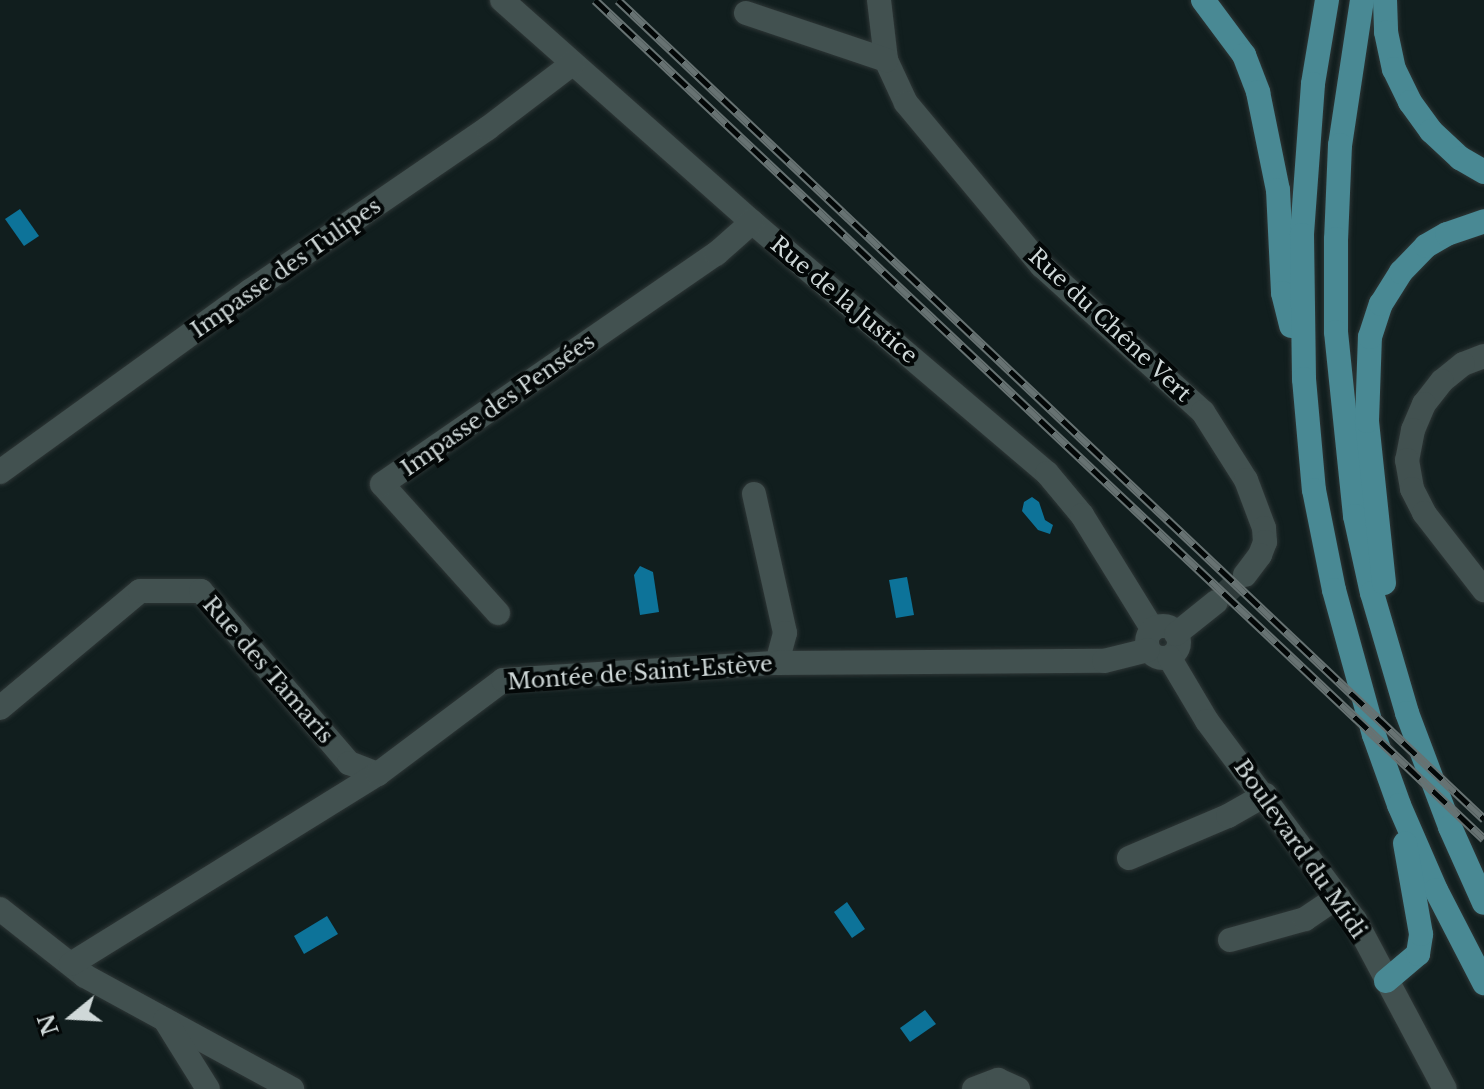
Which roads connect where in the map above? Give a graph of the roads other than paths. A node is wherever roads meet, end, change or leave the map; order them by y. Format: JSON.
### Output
{"nodes":[{"id":1,"x":502,"y":0,"type":"edge"},
{"id":2,"x":879,"y":0,"type":"edge"},
{"id":3,"x":1203,"y":0,"type":"edge"},
{"id":4,"x":1327,"y":0,"type":"edge"},
{"id":5,"x":1362,"y":0,"type":"edge"},
{"id":6,"x":1385,"y":0,"type":"edge"},
{"id":7,"x":746,"y":13,"type":"dead end"},
{"id":8,"x":886,"y":60,"type":"junction"},
{"id":9,"x":572,"y":64,"type":"junction"},
{"id":10,"x":1484,"y":172,"type":"edge"},
{"id":11,"x":1484,"y":221,"type":"edge"},
{"id":12,"x":752,"y":222,"type":"junction"},
{"id":13,"x":1484,"y":356,"type":"edge"},
{"id":14,"x":1304,"y":379,"type":"junction"},
{"id":15,"x":0,"y":472,"type":"edge"},
{"id":16,"x":754,"y":494,"type":"dead end"},
{"id":17,"x":1245,"y":575,"type":"tunnel mouth"},
{"id":18,"x":1484,"y":590,"type":"edge"},
{"id":19,"x":1216,"y":602,"type":"tunnel mouth"},
{"id":20,"x":498,"y":613,"type":"dead end"},
{"id":21,"x":1162,"y":643,"type":"junction"},
{"id":22,"x":777,"y":663,"type":"junction"},
{"id":23,"x":1392,"y":665,"type":"junction"},
{"id":24,"x":0,"y":708,"type":"edge"},
{"id":25,"x":378,"y":774,"type":"junction"},
{"id":26,"x":1265,"y":795,"type":"junction"},
{"id":27,"x":1399,"y":805,"type":"junction"},
{"id":28,"x":1129,"y":858,"type":"dead end"},
{"id":29,"x":1338,"y":897,"type":"junction"},
{"id":30,"x":1484,"y":903,"type":"edge"},
{"id":31,"x":0,"y":909,"type":"edge"},
{"id":32,"x":1230,"y":940,"type":"dead end"},
{"id":33,"x":71,"y":964,"type":"junction"},
{"id":34,"x":1386,"y":981,"type":"junction"},
{"id":35,"x":1484,"y":983,"type":"edge"},
{"id":36,"x":165,"y":1020,"type":"junction"},
{"id":37,"x":1442,"y":1088,"type":"edge"},
{"id":38,"x":208,"y":1089,"type":"edge"},
{"id":39,"x":292,"y":1089,"type":"edge"},
{"id":40,"x":974,"y":1089,"type":"edge"},
{"id":41,"x":1018,"y":1089,"type":"edge"}],
"edges":[{"from":1,"to":9,"type":"street","name":"Rue de la Justice"},
{"from":2,"to":8,"type":"street","name":"Rue du Chêne Vert"},
{"from":3,"to":14,"type":"main road"},
{"from":4,"to":14,"type":"main road"},
{"from":5,"to":23,"type":"main road"},
{"from":6,"to":10,"type":"main road"},
{"from":7,"to":8,"type":"street"},
{"from":8,"to":17,"type":"street","name":"Rue du Chêne Vert"},
{"from":9,"to":12,"type":"street","name":"Rue de la Justice"},
{"from":9,"to":15,"type":"street","name":"Impasse des Tulipes"},
{"from":11,"to":23,"type":"main road"},
{"from":12,"to":20,"type":"street","name":"Impasse des Pensées"},
{"from":12,"to":21,"type":"street","name":"Rue de la Justice"},
{"from":13,"to":18,"type":"street"},
{"from":14,"to":27,"type":"main road"},
{"from":16,"to":22,"type":"street"},
{"from":19,"to":21,"type":"street"},
{"from":21,"to":22,"type":"street","name":"Montée de Saint-Estève"},
{"from":21,"to":26,"type":"street","name":"Boulevard du Midi"},
{"from":22,"to":25,"type":"street","name":"Montée de Saint-Estève"},
{"from":23,"to":30,"type":"main road"},
{"from":24,"to":25,"type":"street","name":"Rue des Tamaris"},
{"from":25,"to":33,"type":"street","name":"Montée de Saint-Estève"},
{"from":26,"to":28,"type":"street"},
{"from":26,"to":29,"type":"street","name":"Boulevard du Midi"},
{"from":27,"to":34,"type":"main road"},
{"from":27,"to":35,"type":"main road"},
{"from":29,"to":32,"type":"street"},
{"from":29,"to":34,"type":"street","name":"Boulevard du Midi"},
{"from":31,"to":33,"type":"street"},
{"from":33,"to":36,"type":"street"},
{"from":34,"to":37,"type":"street","name":"Boulevard du Midi"},
{"from":36,"to":38,"type":"street"},
{"from":36,"to":39,"type":"street"},
{"from":40,"to":41,"type":"street"}]}
